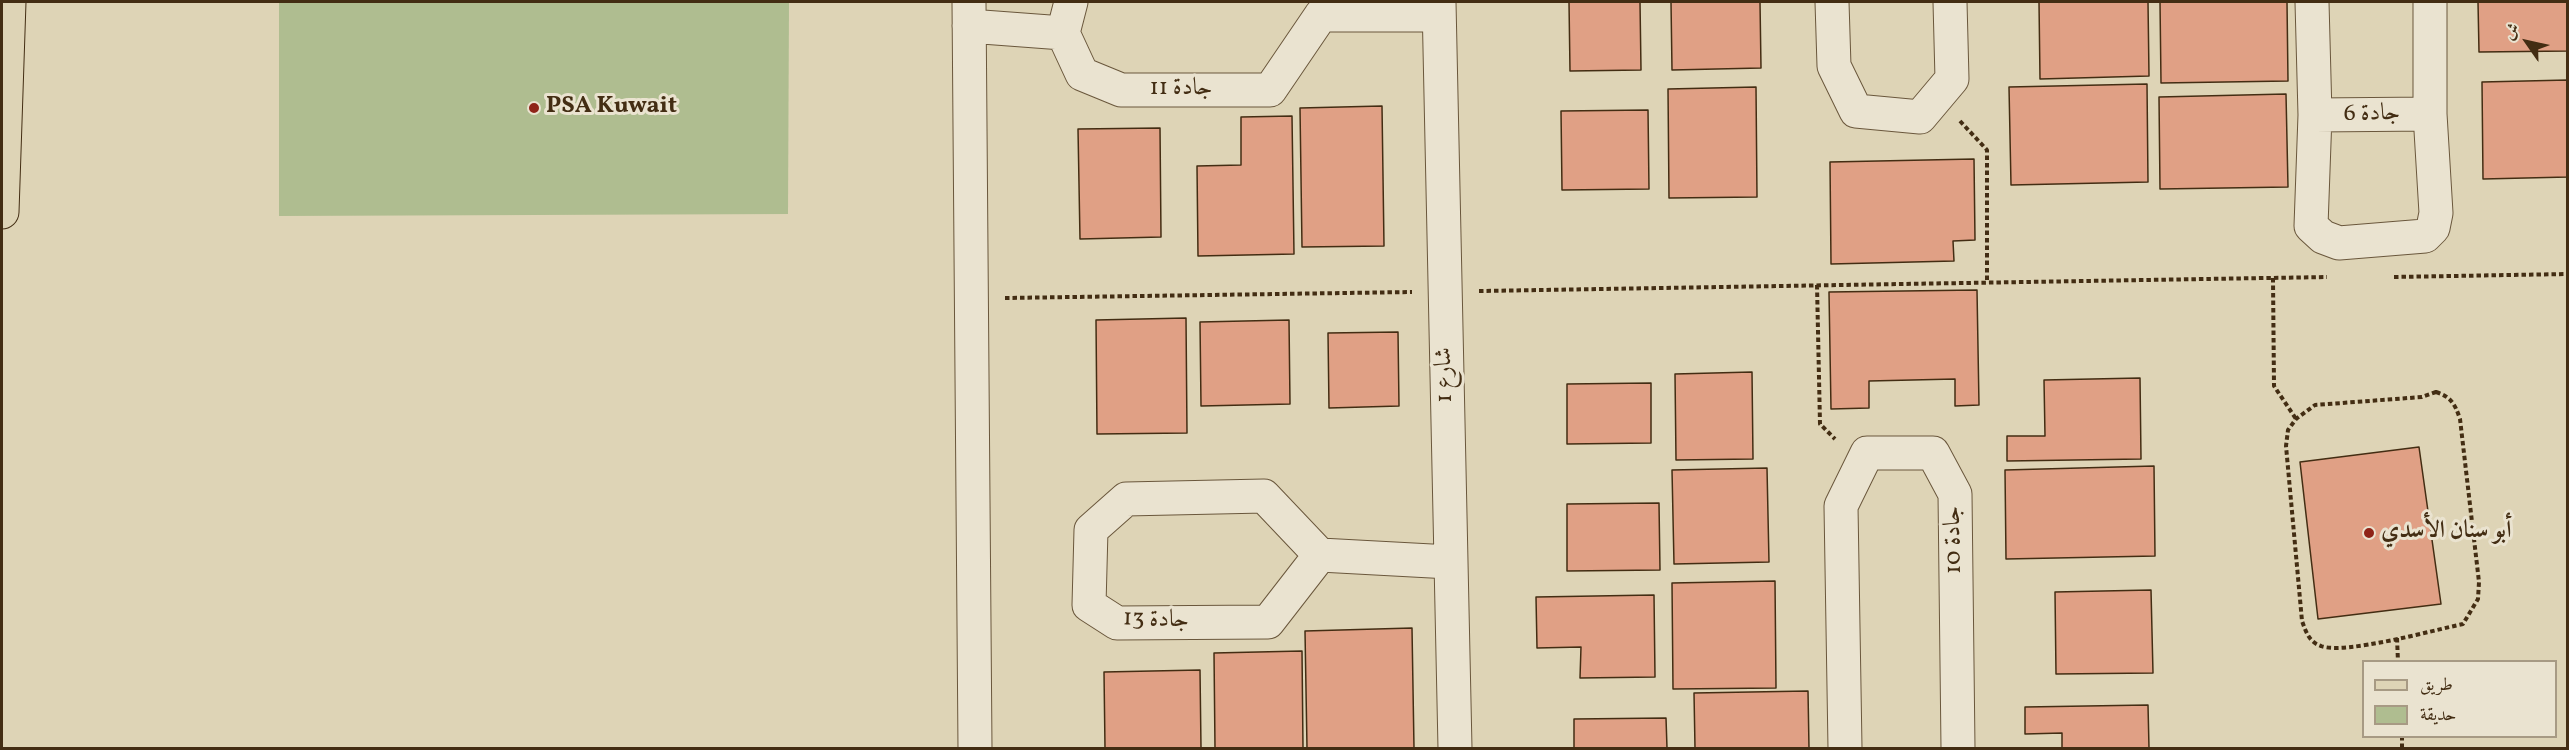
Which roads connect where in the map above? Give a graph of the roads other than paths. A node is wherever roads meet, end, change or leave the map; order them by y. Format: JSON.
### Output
{"nodes":[{"id":1,"x":9,"y":2,"type":"edge"},
{"id":2,"x":1071,"y":2,"type":"edge"},
{"id":3,"x":1832,"y":2,"type":"edge"},
{"id":4,"x":1950,"y":2,"type":"edge"},
{"id":5,"x":2312,"y":2,"type":"edge"},
{"id":6,"x":2430,"y":2,"type":"edge"},
{"id":7,"x":1315,"y":8,"type":"edge"},
{"id":8,"x":1439,"y":8,"type":"edge"},
{"id":9,"x":969,"y":14,"type":"edge"},
{"id":10,"x":1063,"y":33,"type":"junction"},
{"id":11,"x":2430,"y":114,"type":"junction"},
{"id":12,"x":2314,"y":115,"type":"junction"},
{"id":13,"x":2,"y":212,"type":"edge"},
{"id":14,"x":1320,"y":555,"type":"junction"},
{"id":15,"x":1450,"y":562,"type":"junction"},
{"id":16,"x":975,"y":748,"type":"edge"},
{"id":17,"x":1455,"y":748,"type":"edge"},
{"id":18,"x":1845,"y":748,"type":"edge"},
{"id":19,"x":1958,"y":748,"type":"edge"}],
"edges":[{"from":1,"to":13,"type":"main road"},
{"from":2,"to":10,"type":"street"},
{"from":3,"to":4,"type":"street"},
{"from":5,"to":12,"type":"street","name":"جادة 6"},
{"from":6,"to":11,"type":"street","name":"جادة 6"},
{"from":7,"to":8,"type":"street","name":"جادة 11"},
{"from":7,"to":10,"type":"street","name":"جادة 11"},
{"from":8,"to":15,"type":"street","name":"شارع 1"},
{"from":9,"to":10,"type":"street"},
{"from":9,"to":16,"type":"street"},
{"from":11,"to":12,"type":"street","name":"جادة 6"},
{"from":11,"to":12,"type":"street"},
{"from":14,"to":14,"type":"street","name":"جادة 13"},
{"from":14,"to":15,"type":"street"},
{"from":15,"to":17,"type":"street","name":"شارع 1"},
{"from":18,"to":19,"type":"street","name":"جادة 10"}]}
